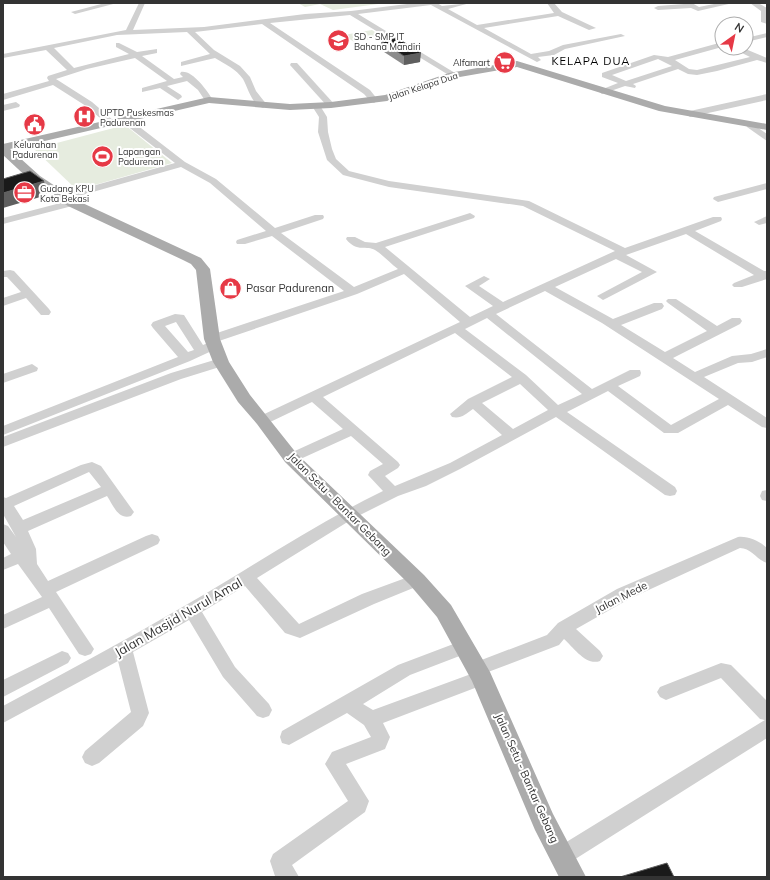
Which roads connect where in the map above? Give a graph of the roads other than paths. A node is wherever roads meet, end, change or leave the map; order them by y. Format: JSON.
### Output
{"nodes":[{"id":1,"x":114,"y":3,"type":"edge"},
{"id":2,"x":142,"y":3,"type":"edge"},
{"id":3,"x":432,"y":3,"type":"edge"},
{"id":4,"x":467,"y":3,"type":"edge"},
{"id":5,"x":550,"y":3,"type":"edge"},
{"id":6,"x":675,"y":3,"type":"edge"},
{"id":7,"x":730,"y":3,"type":"edge"},
{"id":8,"x":753,"y":3,"type":"edge"},
{"id":9,"x":719,"y":4,"type":"edge"},
{"id":10,"x":690,"y":7,"type":"edge"},
{"id":11,"x":440,"y":8,"type":"junction"},
{"id":12,"x":658,"y":8,"type":"dead end"},
{"id":13,"x":75,"y":12,"type":"dead end"},
{"id":14,"x":351,"y":13,"type":"junction"},
{"id":15,"x":559,"y":14,"type":"junction"},
{"id":16,"x":702,"y":18,"type":"dead end"},
{"id":17,"x":482,"y":19,"type":"dead end"},
{"id":18,"x":263,"y":21,"type":"junction"},
{"id":19,"x":765,"y":22,"type":"dead end"},
{"id":20,"x":497,"y":23,"type":"junction"},
{"id":21,"x":476,"y":27,"type":"junction"},
{"id":22,"x":592,"y":28,"type":"dead end"},
{"id":23,"x":517,"y":29,"type":"dead end"},
{"id":24,"x":189,"y":30,"type":"junction"},
{"id":25,"x":129,"y":32,"type":"junction"},
{"id":26,"x":486,"y":33,"type":"junction"},
{"id":27,"x":767,"y":35,"type":"edge"},
{"id":28,"x":621,"y":36,"type":"dead end"},
{"id":29,"x":754,"y":38,"type":"edge"},
{"id":30,"x":754,"y":41,"type":"edge"},
{"id":31,"x":119,"y":45,"type":"dead end"},
{"id":32,"x":767,"y":45,"type":"edge"},
{"id":33,"x":48,"y":47,"type":"junction"},
{"id":34,"x":714,"y":47,"type":"edge"},
{"id":35,"x":154,"y":51,"type":"dead end"},
{"id":36,"x":573,"y":54,"type":"dead end"},
{"id":37,"x":136,"y":55,"type":"junction"},
{"id":38,"x":754,"y":55,"type":"edge"},
{"id":39,"x":3,"y":56,"type":"edge"},
{"id":40,"x":216,"y":56,"type":"junction"},
{"id":41,"x":758,"y":57,"type":"junction"},
{"id":42,"x":534,"y":58,"type":"junction"},
{"id":43,"x":668,"y":59,"type":"junction"},
{"id":44,"x":767,"y":61,"type":"edge"},
{"id":45,"x":184,"y":64,"type":"dead end"},
{"id":46,"x":518,"y":64,"type":"junction"},
{"id":47,"x":294,"y":66,"type":"dead end"},
{"id":48,"x":682,"y":68,"type":"junction"},
{"id":49,"x":73,"y":71,"type":"junction"},
{"id":50,"x":452,"y":75,"type":"junction"},
{"id":51,"x":54,"y":82,"type":"junction"},
{"id":52,"x":173,"y":82,"type":"junction"},
{"id":53,"x":160,"y":85,"type":"junction"},
{"id":54,"x":629,"y":85,"type":"junction"},
{"id":55,"x":145,"y":90,"type":"dead end"},
{"id":56,"x":605,"y":92,"type":"junction"},
{"id":57,"x":3,"y":97,"type":"edge"},
{"id":58,"x":178,"y":97,"type":"dead end"},
{"id":59,"x":767,"y":97,"type":"edge"},
{"id":60,"x":209,"y":100,"type":"junction"},
{"id":61,"x":374,"y":100,"type":"junction"},
{"id":62,"x":16,"y":105,"type":"dead end"},
{"id":63,"x":263,"y":105,"type":"junction"},
{"id":64,"x":331,"y":105,"type":"junction"},
{"id":65,"x":316,"y":106,"type":"junction"},
{"id":66,"x":3,"y":108,"type":"edge"},
{"id":67,"x":690,"y":114,"type":"junction"},
{"id":68,"x":125,"y":120,"type":"junction"},
{"id":69,"x":111,"y":123,"type":"junction"},
{"id":70,"x":750,"y":125,"type":"junction"},
{"id":71,"x":767,"y":127,"type":"edge"},
{"id":72,"x":767,"y":138,"type":"edge"},
{"id":73,"x":3,"y":148,"type":"edge"},
{"id":74,"x":182,"y":164,"type":"junction"},
{"id":75,"x":767,"y":186,"type":"edge"},
{"id":76,"x":718,"y":198,"type":"dead end"},
{"id":77,"x":68,"y":200,"type":"junction"},
{"id":78,"x":470,"y":216,"type":"dead end"},
{"id":79,"x":319,"y":217,"type":"dead end"},
{"id":80,"x":717,"y":219,"type":"dead end"},
{"id":81,"x":3,"y":221,"type":"edge"},
{"id":82,"x":687,"y":230,"type":"junction"},
{"id":83,"x":275,"y":233,"type":"junction"},
{"id":84,"x":351,"y":239,"type":"dead end"},
{"id":85,"x":241,"y":242,"type":"dead end"},
{"id":86,"x":377,"y":246,"type":"junction"},
{"id":87,"x":621,"y":253,"type":"junction"},
{"id":88,"x":405,"y":270,"type":"junction"},
{"id":89,"x":3,"y":274,"type":"edge"},
{"id":90,"x":765,"y":275,"type":"edge"},
{"id":91,"x":484,"y":279,"type":"dead end"},
{"id":92,"x":738,"y":285,"type":"dead end"},
{"id":93,"x":546,"y":287,"type":"junction"},
{"id":94,"x":353,"y":292,"type":"junction"},
{"id":95,"x":28,"y":293,"type":"junction"},
{"id":96,"x":474,"y":294,"type":"dead end"},
{"id":97,"x":603,"y":296,"type":"dead end"},
{"id":98,"x":672,"y":301,"type":"dead end"},
{"id":99,"x":3,"y":302,"type":"edge"},
{"id":100,"x":658,"y":306,"type":"dead end"},
{"id":101,"x":496,"y":310,"type":"junction"},
{"id":102,"x":45,"y":312,"type":"dead end"},
{"id":103,"x":736,"y":321,"type":"dead end"},
{"id":104,"x":468,"y":322,"type":"junction"},
{"id":105,"x":612,"y":324,"type":"junction"},
{"id":106,"x":456,"y":328,"type":"junction"},
{"id":107,"x":716,"y":331,"type":"junction"},
{"id":108,"x":205,"y":344,"type":"junction"},
{"id":109,"x":176,"y":347,"type":"junction"},
{"id":110,"x":767,"y":353,"type":"edge"},
{"id":111,"x":186,"y":358,"type":"junction"},
{"id":112,"x":663,"y":358,"type":"junction"},
{"id":113,"x":221,"y":362,"type":"junction"},
{"id":114,"x":32,"y":368,"type":"dead end"},
{"id":115,"x":172,"y":371,"type":"junction"},
{"id":116,"x":635,"y":373,"type":"dead end"},
{"id":117,"x":694,"y":377,"type":"junction"},
{"id":118,"x":521,"y":378,"type":"junction"},
{"id":119,"x":3,"y":379,"type":"edge"},
{"id":120,"x":609,"y":386,"type":"junction"},
{"id":121,"x":591,"y":394,"type":"junction"},
{"id":122,"x":314,"y":396,"type":"junction"},
{"id":123,"x":728,"y":400,"type":"junction"},
{"id":124,"x":473,"y":402,"type":"junction"},
{"id":125,"x":557,"y":411,"type":"junction"},
{"id":126,"x":457,"y":414,"type":"dead end"},
{"id":127,"x":263,"y":420,"type":"junction"},
{"id":128,"x":767,"y":424,"type":"edge"},
{"id":129,"x":353,"y":430,"type":"junction"},
{"id":130,"x":3,"y":431,"type":"edge"},
{"id":131,"x":511,"y":435,"type":"junction"},
{"id":132,"x":3,"y":442,"type":"edge"},
{"id":133,"x":291,"y":458,"type":"junction"},
{"id":134,"x":109,"y":488,"type":"junction"},
{"id":135,"x":670,"y":491,"type":"dead end"},
{"id":136,"x":393,"y":492,"type":"junction"},
{"id":137,"x":4,"y":503,"type":"edge"},
{"id":138,"x":126,"y":512,"type":"dead end"},
{"id":139,"x":349,"y":514,"type":"junction"},
{"id":140,"x":20,"y":528,"type":"junction"},
{"id":141,"x":3,"y":530,"type":"edge"},
{"id":142,"x":152,"y":540,"type":"dead end"},
{"id":143,"x":26,"y":558,"type":"junction"},
{"id":144,"x":767,"y":558,"type":"edge"},
{"id":145,"x":3,"y":564,"type":"edge"},
{"id":146,"x":247,"y":577,"type":"junction"},
{"id":147,"x":417,"y":580,"type":"junction"},
{"id":148,"x":50,"y":594,"type":"junction"},
{"id":149,"x":192,"y":610,"type":"junction"},
{"id":150,"x":3,"y":622,"type":"edge"},
{"id":151,"x":564,"y":628,"type":"junction"},
{"id":152,"x":464,"y":647,"type":"junction"},
{"id":153,"x":85,"y":649,"type":"dead end"},
{"id":154,"x":124,"y":649,"type":"junction"},
{"id":155,"x":594,"y":656,"type":"dead end"},
{"id":156,"x":62,"y":658,"type":"dead end"},
{"id":157,"x":480,"y":674,"type":"junction"},
{"id":158,"x":3,"y":689,"type":"edge"},
{"id":159,"x":666,"y":692,"type":"dead end"},
{"id":160,"x":347,"y":704,"type":"junction"},
{"id":161,"x":263,"y":710,"type":"dead end"},
{"id":162,"x":767,"y":713,"type":"edge"},
{"id":163,"x":3,"y":715,"type":"edge"},
{"id":164,"x":371,"y":719,"type":"junction"},
{"id":165,"x":767,"y":728,"type":"edge"},
{"id":166,"x":289,"y":737,"type":"dead end"},
{"id":167,"x":92,"y":757,"type":"dead end"},
{"id":168,"x":562,"y":856,"type":"junction"},
{"id":169,"x":288,"y":877,"type":"edge"},
{"id":170,"x":573,"y":877,"type":"edge"}],
"edges":[{"from":1,"to":13,"type":"street"},
{"from":2,"to":25,"type":"street"},
{"from":3,"to":11,"type":"street"},
{"from":3,"to":14,"type":"street"},
{"from":4,"to":11,"type":"street"},
{"from":5,"to":15,"type":"street"},
{"from":6,"to":10,"type":"street"},
{"from":7,"to":9,"type":"street"},
{"from":8,"to":19,"type":"street"},
{"from":9,"to":10,"type":"street"},
{"from":10,"to":12,"type":"street"},
{"from":10,"to":16,"type":"street"},
{"from":11,"to":21,"type":"street"},
{"from":14,"to":18,"type":"street"},
{"from":14,"to":50,"type":"street"},
{"from":15,"to":20,"type":"street"},
{"from":15,"to":22,"type":"street"},
{"from":17,"to":20,"type":"street"},
{"from":18,"to":24,"type":"street"},
{"from":18,"to":61,"type":"street"},
{"from":20,"to":21,"type":"street"},
{"from":21,"to":26,"type":"street"},
{"from":23,"to":26,"type":"street"},
{"from":24,"to":25,"type":"street"},
{"from":24,"to":40,"type":"street"},
{"from":25,"to":33,"type":"street"},
{"from":26,"to":42,"type":"street"},
{"from":27,"to":29,"type":"street"},
{"from":28,"to":42,"type":"street"},
{"from":30,"to":32,"type":"street"},
{"from":31,"to":37,"type":"street"},
{"from":33,"to":39,"type":"street"},
{"from":33,"to":49,"type":"street"},
{"from":34,"to":43,"type":"street"},
{"from":35,"to":37,"type":"street"},
{"from":36,"to":42,"type":"street"},
{"from":37,"to":49,"type":"street"},
{"from":37,"to":52,"type":"street"},
{"from":38,"to":41,"type":"street"},
{"from":40,"to":45,"type":"street"},
{"from":40,"to":63,"type":"street"},
{"from":41,"to":44,"type":"street"},
{"from":41,"to":48,"type":"street"},
{"from":42,"to":46,"type":"street"},
{"from":43,"to":48,"type":"street"},
{"from":43,"to":54,"type":"street"},
{"from":46,"to":50,"type":"main road","name":"Jalan Kelapa Dua"},
{"from":46,"to":56,"type":"main road","name":"Jalan Kelapa Dua"},
{"from":47,"to":64,"type":"street"},
{"from":48,"to":54,"type":"street"},
{"from":49,"to":51,"type":"street"},
{"from":50,"to":61,"type":"main road","name":"Jalan Kelapa Dua"},
{"from":51,"to":57,"type":"street"},
{"from":51,"to":69,"type":"street"},
{"from":52,"to":53,"type":"street"},
{"from":52,"to":60,"type":"street"},
{"from":53,"to":55,"type":"street"},
{"from":53,"to":58,"type":"street"},
{"from":54,"to":56,"type":"street"},
{"from":56,"to":67,"type":"main road","name":"Jalan Kelapa Dua"},
{"from":59,"to":67,"type":"street"},
{"from":60,"to":63,"type":"main road","name":"Jalan Kelapa Dua"},
{"from":60,"to":68,"type":"main road","name":"Jalan Kelapa Dua"},
{"from":61,"to":64,"type":"main road","name":"Jalan Kelapa Dua"},
{"from":62,"to":66,"type":"street"},
{"from":63,"to":65,"type":"main road","name":"Jalan Kelapa Dua"},
{"from":64,"to":65,"type":"main road","name":"Jalan Kelapa Dua"},
{"from":65,"to":87,"type":"street"},
{"from":67,"to":70,"type":"main road","name":"Jalan Kelapa Dua"},
{"from":68,"to":69,"type":"main road","name":"Jalan Kelapa Dua"},
{"from":68,"to":74,"type":"street"},
{"from":69,"to":73,"type":"main road","name":"Jalan Kelapa Dua"},
{"from":70,"to":71,"type":"main road","name":"Jalan Kelapa Dua"},
{"from":70,"to":72,"type":"street"},
{"from":73,"to":77,"type":"main road","name":"Jalan Setu - Bantar Gebang"},
{"from":74,"to":77,"type":"street"},
{"from":74,"to":83,"type":"street"},
{"from":75,"to":76,"type":"street"},
{"from":77,"to":81,"type":"street"},
{"from":77,"to":108,"type":"main road","name":"Jalan Setu - Bantar Gebang"},
{"from":78,"to":86,"type":"street"},
{"from":79,"to":83,"type":"street"},
{"from":80,"to":82,"type":"street"},
{"from":82,"to":87,"type":"street"},
{"from":82,"to":90,"type":"street"},
{"from":83,"to":85,"type":"street"},
{"from":83,"to":94,"type":"street"},
{"from":84,"to":86,"type":"street"},
{"from":86,"to":88,"type":"street"},
{"from":87,"to":93,"type":"street"},
{"from":87,"to":97,"type":"street"},
{"from":88,"to":94,"type":"street"},
{"from":88,"to":104,"type":"street"},
{"from":89,"to":95,"type":"street"},
{"from":90,"to":92,"type":"street"},
{"from":91,"to":101,"type":"street"},
{"from":93,"to":101,"type":"street"},
{"from":93,"to":105,"type":"street"},
{"from":94,"to":108,"type":"street"},
{"from":95,"to":99,"type":"street"},
{"from":95,"to":102,"type":"street"},
{"from":96,"to":101,"type":"street"},
{"from":98,"to":107,"type":"street"},
{"from":100,"to":105,"type":"street"},
{"from":101,"to":104,"type":"street"},
{"from":101,"to":121,"type":"street"},
{"from":103,"to":107,"type":"street"},
{"from":104,"to":106,"type":"street"},
{"from":105,"to":112,"type":"street"},
{"from":106,"to":118,"type":"street"},
{"from":106,"to":122,"type":"street"},
{"from":107,"to":112,"type":"street"},
{"from":108,"to":109,"type":"street"},
{"from":108,"to":109,"type":"street"},
{"from":108,"to":111,"type":"street"},
{"from":108,"to":113,"type":"main road","name":"Jalan Setu - Bantar Gebang"},
{"from":109,"to":111,"type":"street"},
{"from":110,"to":117,"type":"street"},
{"from":111,"to":115,"type":"street"},
{"from":112,"to":117,"type":"street"},
{"from":113,"to":115,"type":"street"},
{"from":113,"to":127,"type":"main road","name":"Jalan Setu - Bantar Gebang"},
{"from":114,"to":119,"type":"street"},
{"from":115,"to":130,"type":"street"},
{"from":115,"to":132,"type":"street"},
{"from":116,"to":120,"type":"street","name":"Jalan Masjid Nurul Amal"},
{"from":117,"to":123,"type":"street"},
{"from":118,"to":124,"type":"street"},
{"from":118,"to":125,"type":"street"},
{"from":120,"to":121,"type":"street","name":"Jalan Masjid Nurul Amal"},
{"from":120,"to":123,"type":"street"},
{"from":121,"to":125,"type":"street","name":"Jalan Masjid Nurul Amal"},
{"from":122,"to":127,"type":"street"},
{"from":122,"to":129,"type":"street"},
{"from":123,"to":128,"type":"street"},
{"from":124,"to":126,"type":"street"},
{"from":124,"to":131,"type":"street"},
{"from":125,"to":131,"type":"street","name":"Jalan Masjid Nurul Amal"},
{"from":125,"to":135,"type":"street"},
{"from":127,"to":133,"type":"main road","name":"Jalan Setu - Bantar Gebang"},
{"from":129,"to":133,"type":"street"},
{"from":129,"to":136,"type":"street"},
{"from":131,"to":136,"type":"street","name":"Jalan Masjid Nurul Amal"},
{"from":133,"to":139,"type":"main road","name":"Jalan Setu - Bantar Gebang"},
{"from":134,"to":137,"type":"street"},
{"from":134,"to":138,"type":"street"},
{"from":134,"to":140,"type":"street"},
{"from":136,"to":139,"type":"street","name":"Jalan Masjid Nurul Amal"},
{"from":137,"to":140,"type":"street"},
{"from":139,"to":146,"type":"street","name":"Jalan Masjid Nurul Amal"},
{"from":139,"to":147,"type":"main road","name":"Jalan Setu - Bantar Gebang"},
{"from":140,"to":143,"type":"street"},
{"from":141,"to":143,"type":"street"},
{"from":142,"to":148,"type":"street"},
{"from":143,"to":145,"type":"street"},
{"from":143,"to":148,"type":"street"},
{"from":144,"to":151,"type":"street","name":"Jalan Mede"},
{"from":146,"to":147,"type":"street"},
{"from":146,"to":149,"type":"street","name":"Jalan Masjid Nurul Amal"},
{"from":147,"to":152,"type":"main road","name":"Jalan Setu - Bantar Gebang"},
{"from":148,"to":150,"type":"street"},
{"from":148,"to":153,"type":"street"},
{"from":149,"to":154,"type":"street","name":"Jalan Masjid Nurul Amal"},
{"from":149,"to":161,"type":"street"},
{"from":151,"to":155,"type":"street"},
{"from":151,"to":157,"type":"street","name":"Jalan Mede"},
{"from":152,"to":157,"type":"main road","name":"Jalan Setu - Bantar Gebang"},
{"from":152,"to":160,"type":"street"},
{"from":154,"to":163,"type":"street","name":"Jalan Masjid Nurul Amal"},
{"from":154,"to":167,"type":"street"},
{"from":156,"to":158,"type":"street"},
{"from":157,"to":164,"type":"street","name":"Jalan Mede"},
{"from":157,"to":168,"type":"main road","name":"Jalan Setu - Bantar Gebang"},
{"from":159,"to":162,"type":"street"},
{"from":160,"to":164,"type":"street"},
{"from":160,"to":166,"type":"street"},
{"from":164,"to":169,"type":"street"},
{"from":165,"to":168,"type":"street"},
{"from":168,"to":170,"type":"main road","name":"Jalan Setu - Bantar Gebang"}]}
